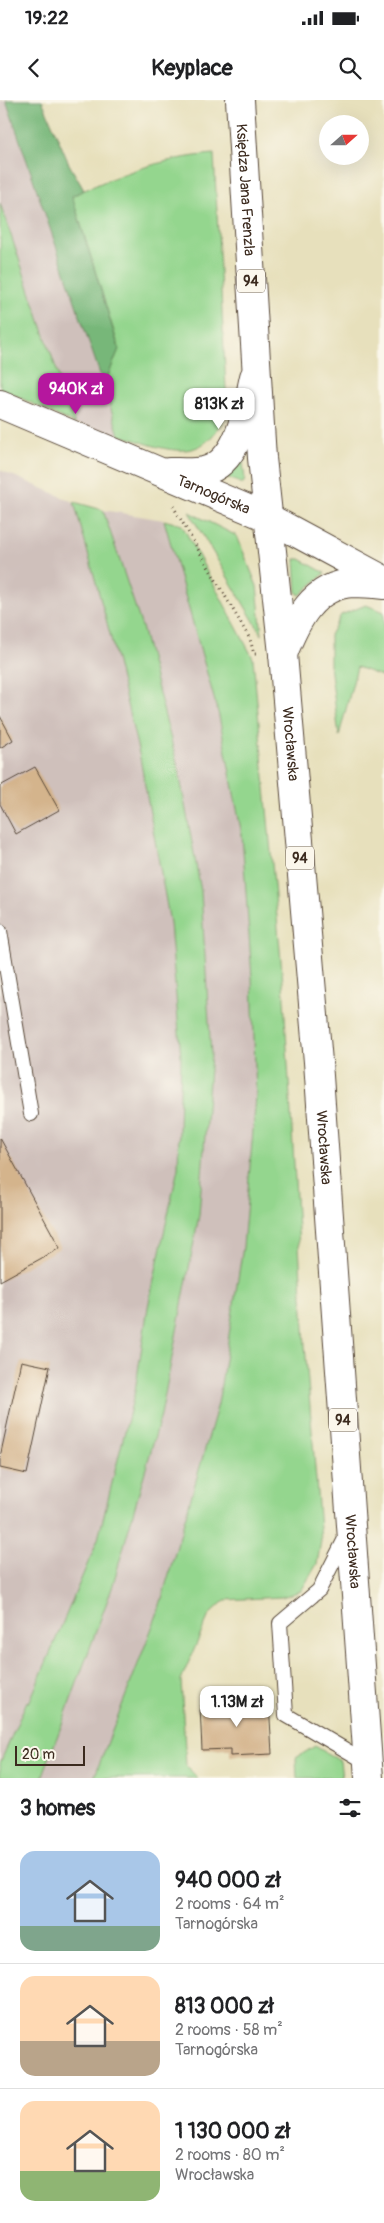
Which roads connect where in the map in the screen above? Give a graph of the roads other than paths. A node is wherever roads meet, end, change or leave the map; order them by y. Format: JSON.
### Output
{"nodes":[{"id":1,"x":240,"y":100,"type":"edge"},
{"id":2,"x":257,"y":366,"type":"junction"},
{"id":3,"x":0,"y":404,"type":"edge"},
{"id":4,"x":157,"y":472,"type":"junction"},
{"id":5,"x":269,"y":518,"type":"junction"},
{"id":6,"x":384,"y":580,"type":"edge"},
{"id":7,"x":384,"y":585,"type":"edge"},
{"id":8,"x":283,"y":654,"type":"junction"},
{"id":9,"x":0,"y":931,"type":"edge"},
{"id":10,"x":31,"y":1114,"type":"dead end"},
{"id":11,"x":351,"y":1528,"type":"junction"},
{"id":12,"x":368,"y":1771,"type":"edge"}],
"edges":[{"from":1,"to":2,"type":"main road","name":"Księdza Jana Frenzla","number":"94"},
{"from":2,"to":4,"type":"main road","name":"Tarnogórska"},
{"from":2,"to":5,"type":"main road","name":"Księdza Jana Frenzla","number":"94"},
{"from":3,"to":4,"type":"main road","name":"Tarnogórska"},
{"from":4,"to":5,"type":"main road","name":"Tarnogórska"},
{"from":5,"to":6,"type":"main road","name":"Tarnogórska"},
{"from":5,"to":8,"type":"main road","name":"Wrocławska","number":"94"},
{"from":7,"to":8,"type":"main road"},
{"from":8,"to":11,"type":"main road","name":"Wrocławska","number":"94"},
{"from":9,"to":10,"type":"lane"},
{"from":11,"to":12,"type":"main road","name":"Wrocławska","number":"94"},
{"from":11,"to":12,"type":"lane"}]}
